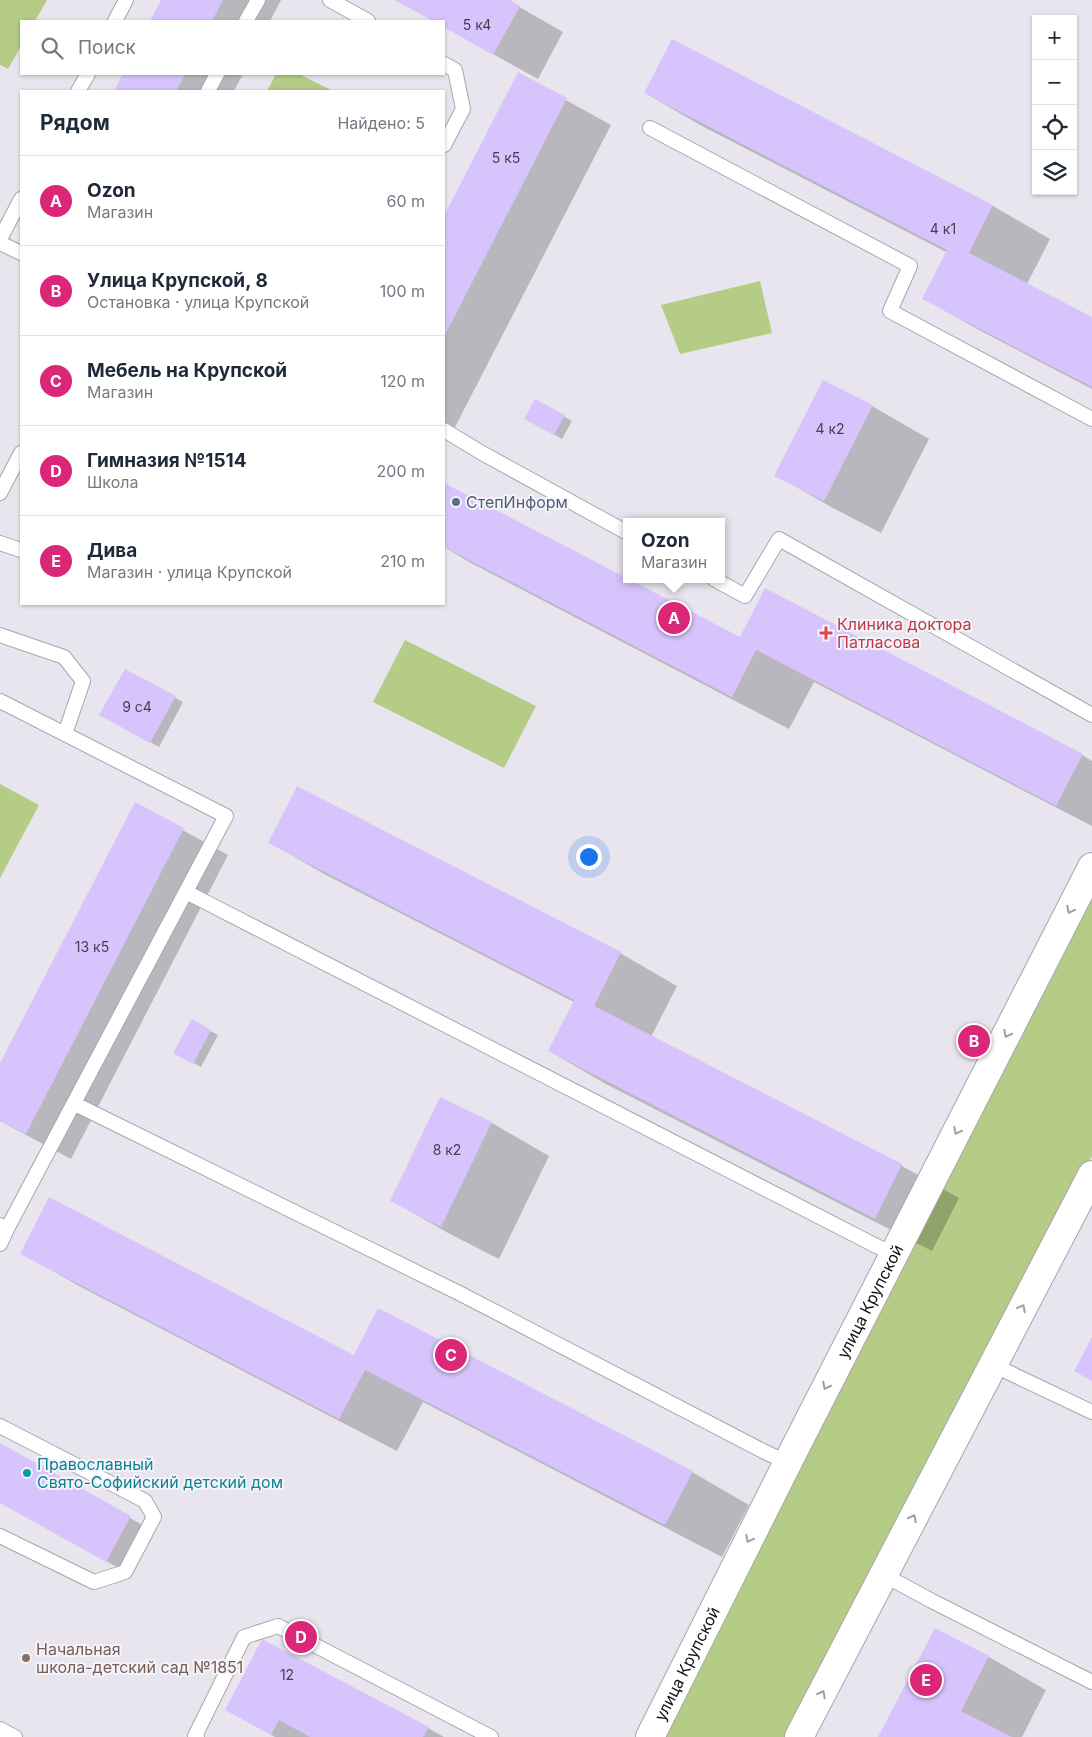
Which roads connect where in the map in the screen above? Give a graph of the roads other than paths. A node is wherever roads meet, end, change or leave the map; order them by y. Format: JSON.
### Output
{"nodes":[{"id":1,"x":126,"y":0,"type":"edge"},
{"id":2,"x":258,"y":0,"type":"edge"},
{"id":3,"x":330,"y":0,"type":"edge"},
{"id":4,"x":116,"y":20,"type":"edge"},
{"id":5,"x":247,"y":20,"type":"edge"},
{"id":6,"x":366,"y":20,"type":"edge"},
{"id":7,"x":445,"y":65,"type":"edge"},
{"id":8,"x":87,"y":75,"type":"edge"},
{"id":9,"x":216,"y":75,"type":"edge"},
{"id":10,"x":79,"y":90,"type":"edge"},
{"id":11,"x":209,"y":90,"type":"edge"},
{"id":12,"x":650,"y":128,"type":"dead end"},
{"id":13,"x":445,"y":143,"type":"edge"},
{"id":14,"x":20,"y":201,"type":"edge"},
{"id":15,"x":0,"y":241,"type":"edge"},
{"id":16,"x":20,"y":253,"type":"edge"},
{"id":17,"x":1092,"y":419,"type":"edge"},
{"id":18,"x":445,"y":431,"type":"edge"},
{"id":19,"x":20,"y":455,"type":"edge"},
{"id":20,"x":0,"y":493,"type":"edge"},
{"id":21,"x":623,"y":530,"type":"edge"},
{"id":22,"x":0,"y":543,"type":"edge"},
{"id":23,"x":20,"y":550,"type":"edge"},
{"id":24,"x":721,"y":583,"type":"edge"},
{"id":25,"x":0,"y":635,"type":"edge"},
{"id":26,"x":0,"y":701,"type":"edge"},
{"id":27,"x":1092,"y":715,"type":"edge"},
{"id":28,"x":65,"y":734,"type":"junction"},
{"id":29,"x":1092,"y":867,"type":"edge"},
{"id":30,"x":186,"y":892,"type":"junction"},
{"id":31,"x":75,"y":1104,"type":"junction"},
{"id":32,"x":1092,"y":1175,"type":"edge"},
{"id":33,"x":4,"y":1227,"type":"edge"},
{"id":34,"x":0,"y":1244,"type":"edge"},
{"id":35,"x":894,"y":1255,"type":"junction"},
{"id":36,"x":993,"y":1365,"type":"junction"},
{"id":37,"x":1092,"y":1412,"type":"edge"},
{"id":38,"x":0,"y":1426,"type":"edge"},
{"id":39,"x":788,"y":1463,"type":"junction"},
{"id":40,"x":0,"y":1536,"type":"edge"},
{"id":41,"x":884,"y":1575,"type":"junction"},
{"id":42,"x":1092,"y":1682,"type":"edge"},
{"id":43,"x":0,"y":1730,"type":"edge"},
{"id":44,"x":14,"y":1737,"type":"edge"},
{"id":45,"x":195,"y":1737,"type":"edge"},
{"id":46,"x":490,"y":1737,"type":"edge"},
{"id":47,"x":650,"y":1737,"type":"edge"},
{"id":48,"x":799,"y":1737,"type":"edge"}],
"edges":[{"from":1,"to":4,"type":"lane"},
{"from":2,"to":5,"type":"lane"},
{"from":3,"to":6,"type":"lane"},
{"from":7,"to":13,"type":"lane"},
{"from":8,"to":10,"type":"lane"},
{"from":9,"to":11,"type":"lane"},
{"from":12,"to":17,"type":"lane"},
{"from":14,"to":15,"type":"lane"},
{"from":15,"to":16,"type":"lane"},
{"from":18,"to":21,"type":"lane"},
{"from":19,"to":20,"type":"lane"},
{"from":22,"to":23,"type":"lane"},
{"from":24,"to":27,"type":"lane"},
{"from":25,"to":28,"type":"lane"},
{"from":26,"to":28,"type":"lane"},
{"from":28,"to":30,"type":"lane"},
{"from":29,"to":35,"type":"street","name":"улица Крупской","one_way":true},
{"from":30,"to":31,"type":"lane"},
{"from":30,"to":35,"type":"lane"},
{"from":31,"to":33,"type":"lane"},
{"from":31,"to":39,"type":"lane"},
{"from":36,"to":32,"type":"street","one_way":true},
{"from":33,"to":34,"type":"lane"},
{"from":35,"to":39,"type":"street","name":"улица Крупской","one_way":true},
{"from":36,"to":37,"type":"lane"},
{"from":41,"to":36,"type":"street","one_way":true},
{"from":38,"to":40,"type":"lane"},
{"from":39,"to":47,"type":"street","name":"улица Крупской","one_way":true},
{"from":41,"to":42,"type":"lane"},
{"from":48,"to":41,"type":"street","one_way":true},
{"from":43,"to":44,"type":"lane"},
{"from":45,"to":46,"type":"lane"}]}
